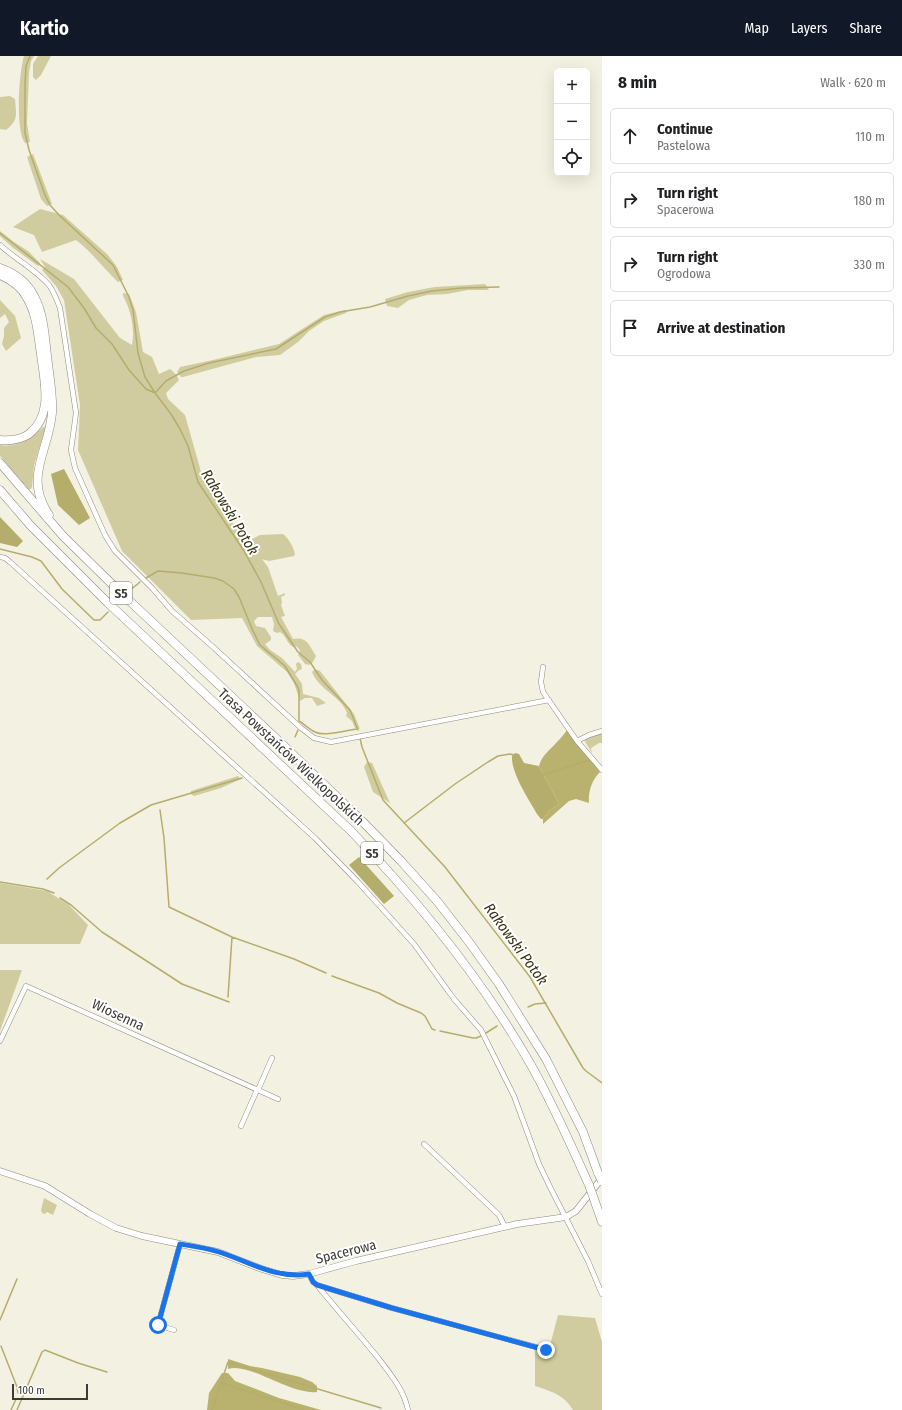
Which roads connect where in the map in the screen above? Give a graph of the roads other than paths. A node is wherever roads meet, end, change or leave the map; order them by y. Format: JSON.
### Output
{"nodes":[{"id":1,"x":0,"y":245,"type":"edge"},
{"id":2,"x":0,"y":268,"type":"edge"},
{"id":3,"x":0,"y":274,"type":"edge"},
{"id":4,"x":0,"y":440,"type":"edge"},
{"id":5,"x":0,"y":463,"type":"edge"},
{"id":6,"x":0,"y":490,"type":"edge"},
{"id":7,"x":63,"y":536,"type":"junction"},
{"id":8,"x":0,"y":557,"type":"edge"},
{"id":9,"x":543,"y":668,"type":"dead end"},
{"id":10,"x":549,"y":700,"type":"junction"},
{"id":11,"x":602,"y":731,"type":"edge"},
{"id":12,"x":577,"y":741,"type":"junction"},
{"id":13,"x":602,"y":770,"type":"edge"},
{"id":14,"x":0,"y":1041,"type":"edge"},
{"id":15,"x":272,"y":1058,"type":"dead end"},
{"id":16,"x":258,"y":1090,"type":"junction"},
{"id":17,"x":278,"y":1099,"type":"dead end"},
{"id":18,"x":241,"y":1126,"type":"dead end"},
{"id":19,"x":424,"y":1144,"type":"dead end"},
{"id":20,"x":0,"y":1171,"type":"edge"},
{"id":21,"x":601,"y":1177,"type":"edge"},
{"id":22,"x":566,"y":1217,"type":"junction"},
{"id":23,"x":602,"y":1222,"type":"edge"},
{"id":24,"x":505,"y":1227,"type":"junction"},
{"id":25,"x":180,"y":1244,"type":"junction"},
{"id":26,"x":309,"y":1274,"type":"junction"},
{"id":27,"x":317,"y":1285,"type":"junction"},
{"id":28,"x":602,"y":1294,"type":"edge"},
{"id":29,"x":174,"y":1330,"type":"dead end"},
{"id":30,"x":546,"y":1350,"type":"dead end"},
{"id":31,"x":408,"y":1410,"type":"edge"}],
"edges":[{"from":1,"to":10,"type":"street"},
{"from":2,"to":7,"type":"highway"},
{"from":3,"to":4,"type":"highway"},
{"from":5,"to":7,"type":"highway","name":"Trasa Powstańców Wielkopolskich","number":"S5"},
{"from":6,"to":23,"type":"highway","name":"Trasa Powstańców Wielkopolskich","number":"S5","bridge":true},
{"from":7,"to":21,"type":"highway","name":"Trasa Powstańców Wielkopolskich","number":"S5"},
{"from":8,"to":22,"type":"street"},
{"from":9,"to":10,"type":"street"},
{"from":10,"to":12,"type":"street"},
{"from":11,"to":12,"type":"street"},
{"from":12,"to":13,"type":"street"},
{"from":14,"to":16,"type":"street","name":"Wiosenna"},
{"from":15,"to":16,"type":"street"},
{"from":16,"to":17,"type":"street","name":"Wiosenna"},
{"from":16,"to":18,"type":"street"},
{"from":19,"to":24,"type":"street"},
{"from":20,"to":25,"type":"street","name":"Spacerowa"},
{"from":21,"to":22,"type":"street"},
{"from":22,"to":24,"type":"street","name":"Spacerowa"},
{"from":22,"to":28,"type":"street"},
{"from":24,"to":26,"type":"street","name":"Spacerowa"},
{"from":25,"to":26,"type":"street","name":"Spacerowa"},
{"from":25,"to":29,"type":"street"},
{"from":26,"to":27,"type":"street"},
{"from":27,"to":30,"type":"street"},
{"from":27,"to":31,"type":"street"}]}
